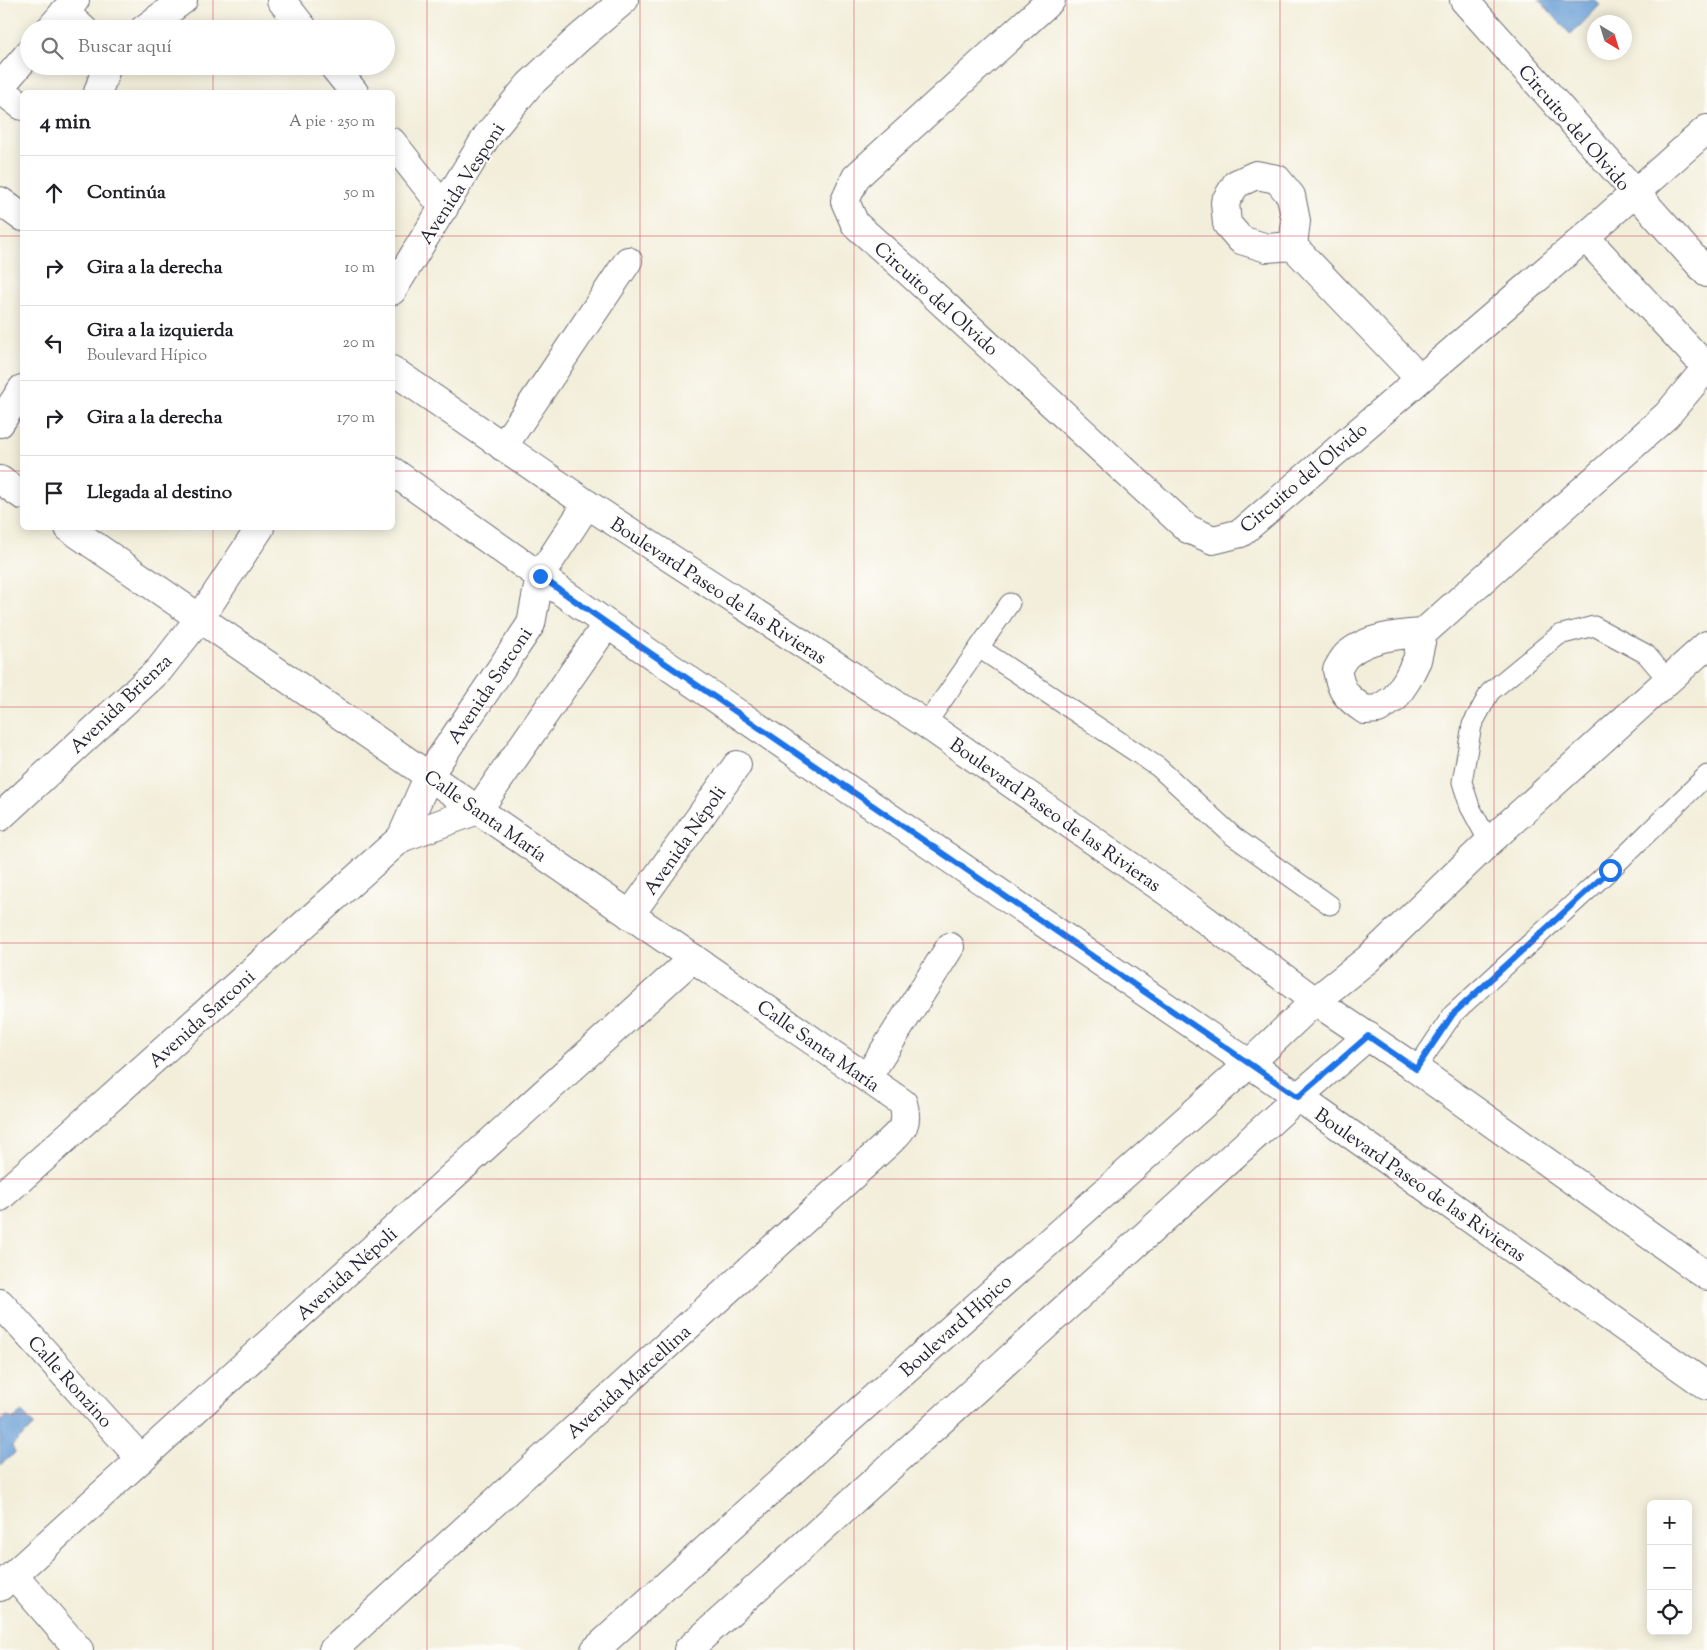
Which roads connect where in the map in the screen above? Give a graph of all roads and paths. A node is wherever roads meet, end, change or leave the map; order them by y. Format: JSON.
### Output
{"nodes":[{"id":1,"x":281,"y":0,"type":"edge"},
{"id":2,"x":624,"y":0,"type":"edge"},
{"id":3,"x":1051,"y":0,"type":"edge"},
{"id":4,"x":1464,"y":0,"type":"edge"},
{"id":5,"x":297,"y":20,"type":"edge"},
{"id":6,"x":20,"y":64,"type":"edge"},
{"id":7,"x":104,"y":75,"type":"edge"},
{"id":8,"x":340,"y":75,"type":"edge"},
{"id":9,"x":0,"y":88,"type":"edge"},
{"id":10,"x":99,"y":90,"type":"edge"},
{"id":11,"x":352,"y":90,"type":"edge"},
{"id":12,"x":20,"y":104,"type":"edge"},
{"id":13,"x":1707,"y":129,"type":"edge"},
{"id":14,"x":395,"y":146,"type":"edge"},
{"id":15,"x":1635,"y":192,"type":"junction"},
{"id":16,"x":0,"y":201,"type":"edge"},
{"id":17,"x":444,"y":208,"type":"junction"},
{"id":18,"x":20,"y":216,"type":"edge"},
{"id":19,"x":1585,"y":237,"type":"junction"},
{"id":20,"x":1293,"y":246,"type":"dead end"},
{"id":21,"x":628,"y":261,"type":"dead end"},
{"id":22,"x":1707,"y":273,"type":"edge"},
{"id":23,"x":395,"y":286,"type":"edge"},
{"id":24,"x":1707,"y":367,"type":"edge"},
{"id":25,"x":395,"y":372,"type":"edge"},
{"id":26,"x":1419,"y":378,"type":"junction"},
{"id":27,"x":20,"y":392,"type":"edge"},
{"id":28,"x":0,"y":423,"type":"edge"},
{"id":29,"x":503,"y":446,"type":"junction"},
{"id":30,"x":395,"y":473,"type":"edge"},
{"id":31,"x":0,"y":480,"type":"edge"},
{"id":32,"x":20,"y":494,"type":"edge"},
{"id":33,"x":587,"y":504,"type":"junction"},
{"id":34,"x":72,"y":530,"type":"edge"},
{"id":35,"x":259,"y":530,"type":"edge"},
{"id":36,"x":540,"y":576,"type":"junction"},
{"id":37,"x":1010,"y":603,"type":"dead end"},
{"id":38,"x":200,"y":618,"type":"junction"},
{"id":39,"x":608,"y":624,"type":"junction"},
{"id":40,"x":1423,"y":633,"type":"dead end"},
{"id":41,"x":1707,"y":645,"type":"edge"},
{"id":42,"x":979,"y":648,"type":"junction"},
{"id":43,"x":1668,"y":680,"type":"junction"},
{"id":44,"x":926,"y":724,"type":"junction"},
{"id":45,"x":737,"y":765,"type":"dead end"},
{"id":46,"x":1707,"y":775,"type":"edge"},
{"id":47,"x":429,"y":776,"type":"junction"},
{"id":48,"x":478,"y":810,"type":"junction"},
{"id":49,"x":0,"y":817,"type":"edge"},
{"id":50,"x":401,"y":838,"type":"junction"},
{"id":51,"x":1489,"y":842,"type":"junction"},
{"id":52,"x":1330,"y":905,"type":"dead end"},
{"id":53,"x":630,"y":915,"type":"junction"},
{"id":54,"x":950,"y":947,"type":"dead end"},
{"id":55,"x":693,"y":958,"type":"junction"},
{"id":56,"x":1315,"y":1001,"type":"junction"},
{"id":57,"x":1368,"y":1036,"type":"junction"},
{"id":58,"x":1250,"y":1063,"type":"junction"},
{"id":59,"x":1416,"y":1069,"type":"junction"},
{"id":60,"x":866,"y":1078,"type":"junction"},
{"id":61,"x":1298,"y":1097,"type":"junction"},
{"id":62,"x":903,"y":1103,"type":"joint"},
{"id":63,"x":0,"y":1197,"type":"edge"},
{"id":64,"x":1707,"y":1276,"type":"edge"},
{"id":65,"x":0,"y":1303,"type":"edge"},
{"id":66,"x":1707,"y":1386,"type":"edge"},
{"id":67,"x":142,"y":1459,"type":"junction"},
{"id":68,"x":7,"y":1581,"type":"edge"},
{"id":69,"x":79,"y":1650,"type":"edge"},
{"id":70,"x":333,"y":1650,"type":"edge"},
{"id":71,"x":595,"y":1650,"type":"edge"},
{"id":72,"x":688,"y":1650,"type":"edge"}],
"edges":[{"from":1,"to":5,"type":"street"},
{"from":2,"to":17,"type":"street","name":"Avenida Vesponi"},
{"from":3,"to":26,"type":"street","name":"Circuito del Olvido"},
{"from":4,"to":15,"type":"street","name":"Circuito del Olvido"},
{"from":6,"to":9,"type":"street"},
{"from":7,"to":10,"type":"street"},
{"from":8,"to":11,"type":"street"},
{"from":9,"to":12,"type":"street"},
{"from":13,"to":15,"type":"street"},
{"from":14,"to":17,"type":"street"},
{"from":15,"to":19,"type":"street","name":"Circuito del Olvido"},
{"from":15,"to":22,"type":"street"},
{"from":16,"to":18,"type":"street"},
{"from":17,"to":23,"type":"street","name":"Avenida Vesponi"},
{"from":19,"to":24,"type":"street"},
{"from":19,"to":26,"type":"street","name":"Circuito del Olvido"},
{"from":20,"to":26,"type":"street"},
{"from":21,"to":29,"type":"street"},
{"from":24,"to":40,"type":"street"},
{"from":25,"to":29,"type":"street","name":"Boulevard Paseo de las Rivieras"},
{"from":27,"to":28,"type":"street"},
{"from":29,"to":33,"type":"street","name":"Boulevard Paseo de las Rivieras"},
{"from":30,"to":36,"type":"street","name":"Boulevard Paseo de las Rivieras"},
{"from":31,"to":32,"type":"street"},
{"from":33,"to":36,"type":"street","name":"Avenida Sarconi"},
{"from":33,"to":44,"type":"street","name":"Boulevard Paseo de las Rivieras"},
{"from":34,"to":38,"type":"street","name":"Calle Santa María"},
{"from":35,"to":38,"type":"street","name":"Avenida Brienza"},
{"from":36,"to":39,"type":"street","name":"Boulevard Paseo de las Rivieras"},
{"from":36,"to":47,"type":"street","name":"Avenida Sarconi"},
{"from":37,"to":42,"type":"lane"},
{"from":38,"to":47,"type":"street","name":"Calle Santa María"},
{"from":38,"to":49,"type":"street","name":"Avenida Brienza"},
{"from":39,"to":48,"type":"street"},
{"from":39,"to":58,"type":"street","name":"Boulevard Paseo de las Rivieras"},
{"from":41,"to":43,"type":"street","name":"Boulevard Hípico"},
{"from":42,"to":44,"type":"lane"},
{"from":42,"to":52,"type":"lane"},
{"from":43,"to":51,"type":"street","name":"Boulevard Hípico"},
{"from":43,"to":51,"type":"lane"},
{"from":44,"to":56,"type":"street","name":"Boulevard Paseo de las Rivieras"},
{"from":45,"to":53,"type":"street","name":"Avenida Népoli"},
{"from":46,"to":59,"type":"lane"},
{"from":47,"to":48,"type":"street","name":"Calle Santa María"},
{"from":47,"to":50,"type":"street","name":"Avenida Sarconi"},
{"from":48,"to":50,"type":"street","name":"Avenida Sarconi"},
{"from":48,"to":53,"type":"street","name":"Calle Santa María"},
{"from":50,"to":63,"type":"street","name":"Avenida Sarconi"},
{"from":51,"to":56,"type":"street","name":"Boulevard Hípico"},
{"from":53,"to":55,"type":"street","name":"Calle Santa María"},
{"from":54,"to":60,"type":"street"},
{"from":55,"to":60,"type":"street","name":"Calle Santa María"},
{"from":55,"to":67,"type":"street","name":"Avenida Népoli"},
{"from":56,"to":57,"type":"street","name":"Boulevard Paseo de las Rivieras"},
{"from":56,"to":58,"type":"street","name":"Boulevard Hípico"},
{"from":57,"to":59,"type":"street","name":"Boulevard Paseo de las Rivieras"},
{"from":57,"to":61,"type":"street"},
{"from":58,"to":61,"type":"street","name":"Boulevard Paseo de las Rivieras"},
{"from":58,"to":71,"type":"street","name":"Boulevard Hípico"},
{"from":59,"to":64,"type":"street","name":"Boulevard Paseo de las Rivieras"},
{"from":60,"to":62,"type":"street","name":"Calle Santa María"},
{"from":61,"to":66,"type":"street","name":"Boulevard Paseo de las Rivieras"},
{"from":61,"to":72,"type":"street"},
{"from":62,"to":70,"type":"street","name":"Avenida Marcellina"},
{"from":65,"to":67,"type":"street","name":"Calle Ronzino"},
{"from":67,"to":68,"type":"street","name":"Avenida Népoli"},
{"from":68,"to":69,"type":"street"}]}
